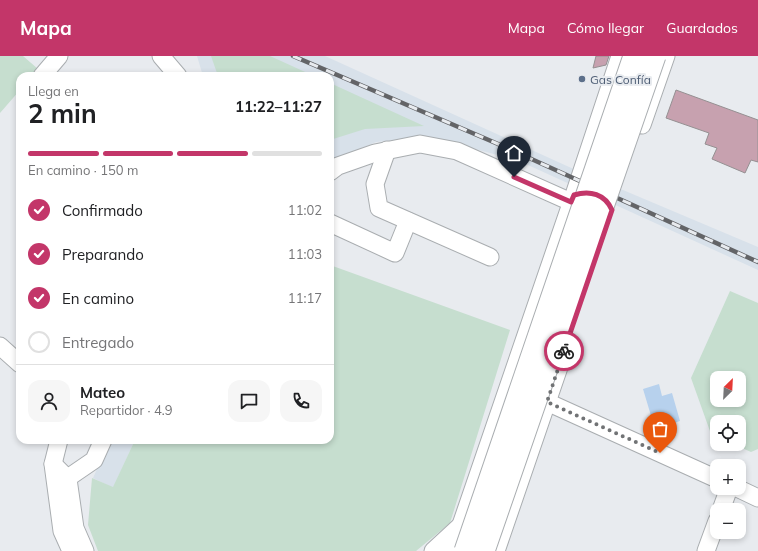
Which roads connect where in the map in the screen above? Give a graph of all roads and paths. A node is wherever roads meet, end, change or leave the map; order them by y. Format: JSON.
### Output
{"nodes":[{"id":1,"x":59,"y":56,"type":"edge"},
{"id":2,"x":161,"y":56,"type":"edge"},
{"id":3,"x":620,"y":56,"type":"edge"},
{"id":4,"x":634,"y":56,"type":"edge"},
{"id":5,"x":655,"y":56,"type":"edge"},
{"id":6,"x":666,"y":56,"type":"edge"},
{"id":7,"x":45,"y":72,"type":"edge"},
{"id":8,"x":175,"y":72,"type":"edge"},
{"id":9,"x":387,"y":150,"type":"junction"},
{"id":10,"x":588,"y":151,"type":"junction"},
{"id":11,"x":627,"y":168,"type":"junction"},
{"id":12,"x":334,"y":169,"type":"edge"},
{"id":13,"x":573,"y":199,"type":"junction"},
{"id":14,"x":612,"y":210,"type":"junction"},
{"id":15,"x":408,"y":222,"type":"junction"},
{"id":16,"x":334,"y":226,"type":"edge"},
{"id":17,"x":490,"y":257,"type":"dead end"},
{"id":18,"x":0,"y":346,"type":"edge"},
{"id":19,"x":16,"y":360,"type":"edge"},
{"id":20,"x":547,"y":402,"type":"junction"},
{"id":21,"x":58,"y":444,"type":"edge"},
{"id":22,"x":101,"y":444,"type":"edge"},
{"id":23,"x":710,"y":476,"type":"edge"},
{"id":24,"x":62,"y":483,"type":"junction"},
{"id":25,"x":746,"y":492,"type":"edge"},
{"id":26,"x":758,"y":498,"type":"edge"},
{"id":27,"x":460,"y":527,"type":"junction"},
{"id":28,"x":710,"y":539,"type":"edge"},
{"id":29,"x":71,"y":551,"type":"edge"},
{"id":30,"x":85,"y":551,"type":"edge"},
{"id":31,"x":433,"y":551,"type":"edge"},
{"id":32,"x":452,"y":551,"type":"edge"},
{"id":33,"x":466,"y":551,"type":"edge"},
{"id":34,"x":484,"y":551,"type":"edge"},
{"id":35,"x":496,"y":551,"type":"edge"},
{"id":36,"x":706,"y":551,"type":"edge"}],
"edges":[{"from":1,"to":7,"type":"street"},
{"from":2,"to":8,"type":"street"},
{"from":3,"to":10,"type":"street"},
{"from":4,"to":33,"type":"main road","bridge":true},
{"from":5,"to":34,"type":"main road","bridge":true},
{"from":6,"to":11,"type":"street"},
{"from":9,"to":12,"type":"street"},
{"from":9,"to":13,"type":"street"},
{"from":9,"to":15,"type":"street"},
{"from":10,"to":11,"type":"street"},
{"from":10,"to":13,"type":"street"},
{"from":11,"to":14,"type":"street"},
{"from":13,"to":14,"type":"street"},
{"from":13,"to":27,"type":"street"},
{"from":14,"to":20,"type":"street"},
{"from":15,"to":16,"type":"street"},
{"from":15,"to":17,"type":"street"},
{"from":18,"to":19,"type":"street"},
{"from":20,"to":23,"type":"street"},
{"from":20,"to":35,"type":"street"},
{"from":21,"to":24,"type":"street"},
{"from":22,"to":24,"type":"street"},
{"from":24,"to":29,"type":"street"},
{"from":24,"to":30,"type":"street"},
{"from":25,"to":26,"type":"street"},
{"from":27,"to":31,"type":"street"},
{"from":27,"to":32,"type":"street"},
{"from":28,"to":36,"type":"street"}]}
